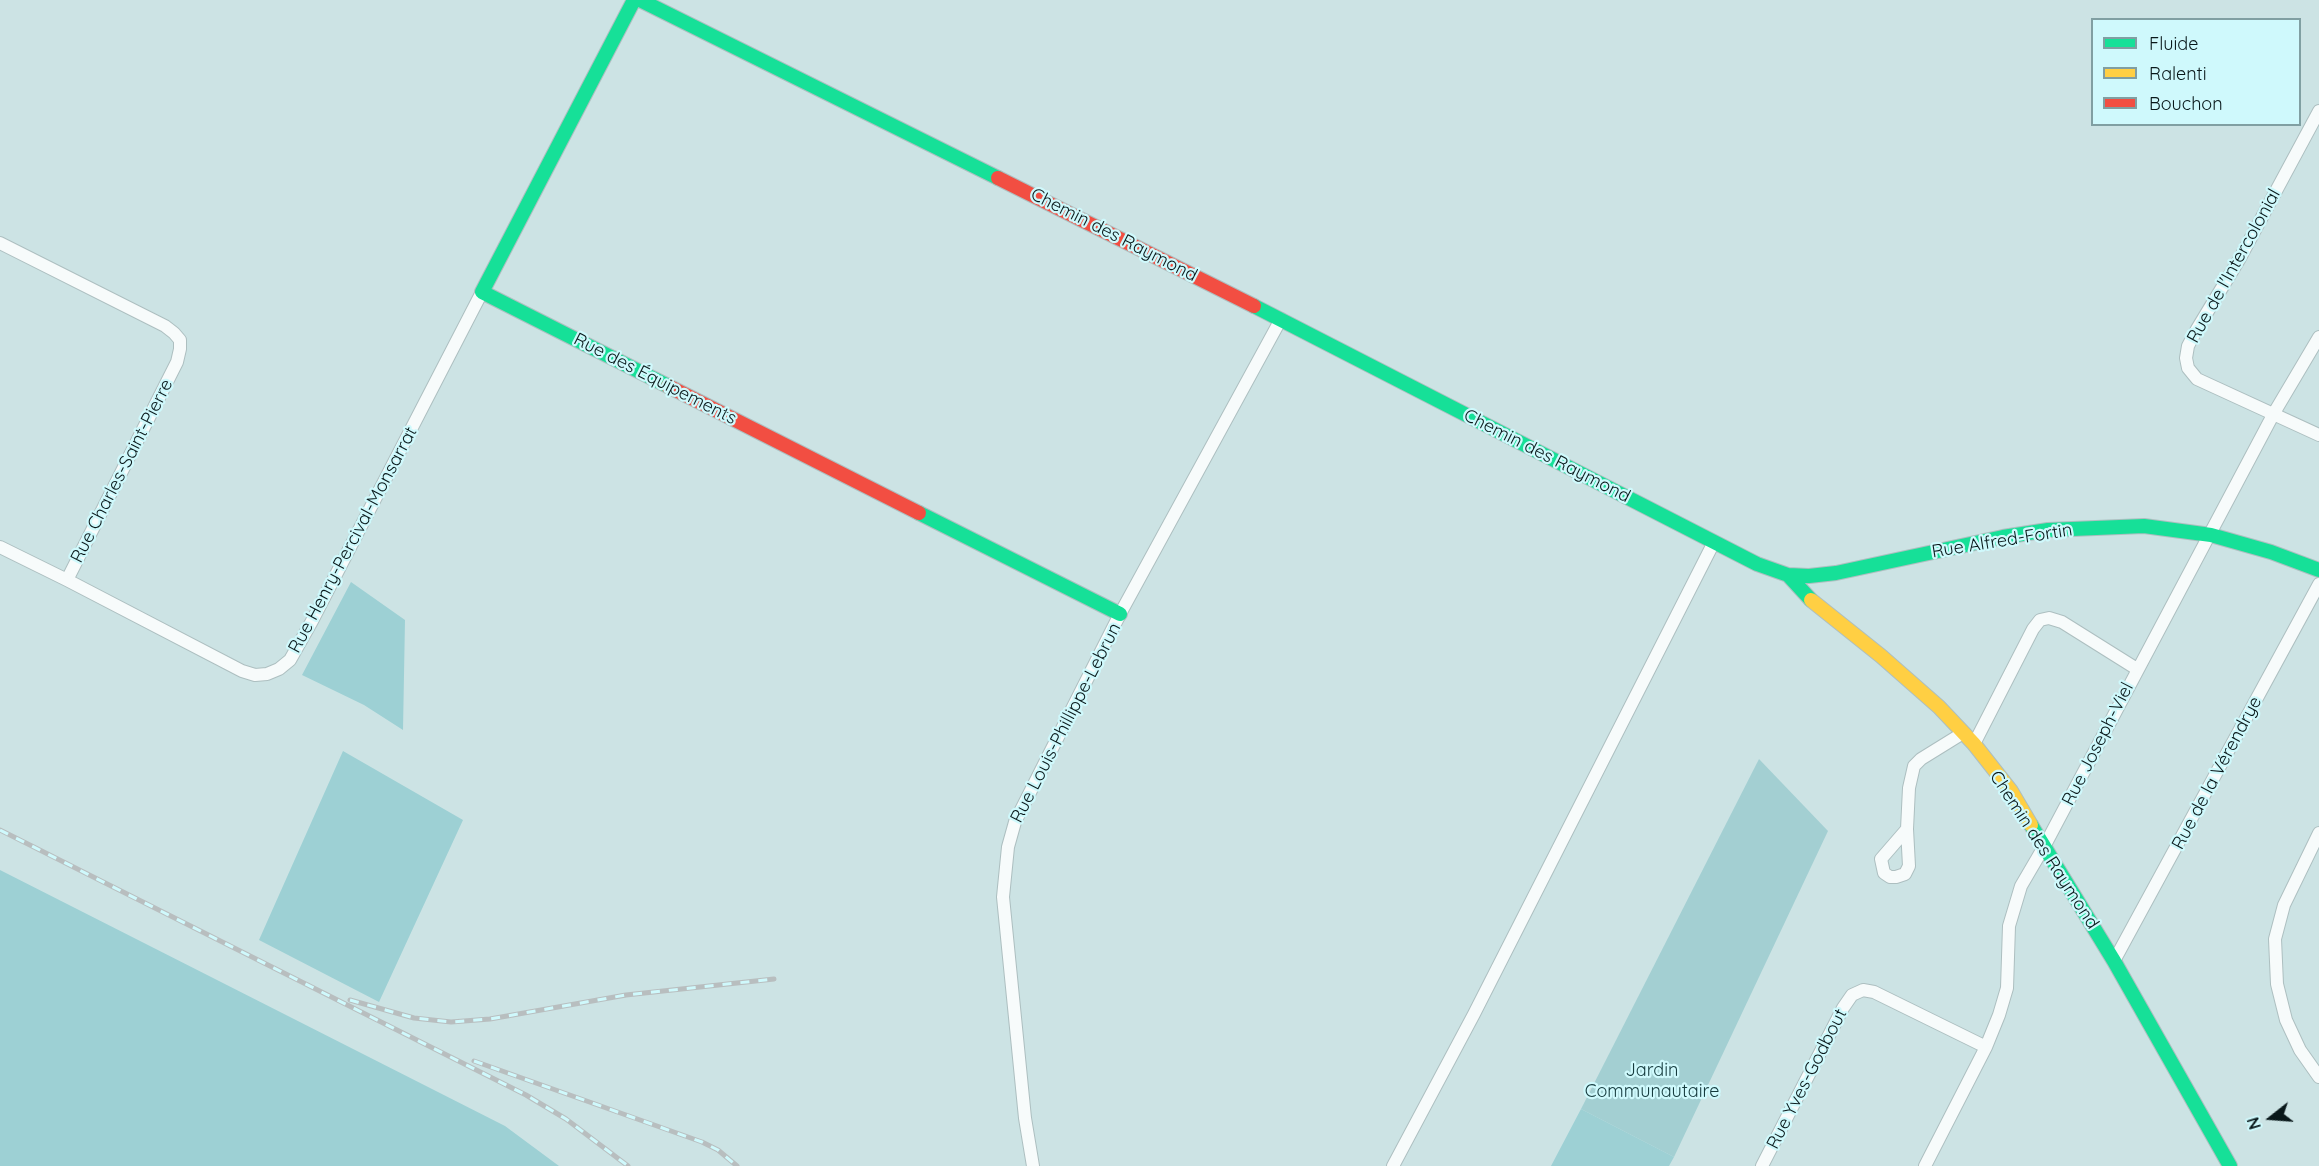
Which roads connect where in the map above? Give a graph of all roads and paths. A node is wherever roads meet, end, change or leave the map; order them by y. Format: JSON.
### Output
{"nodes":[{"id":1,"x":634,"y":0,"type":"edge"},
{"id":2,"x":640,"y":0,"type":"edge"},
{"id":3,"x":2319,"y":111,"type":"edge"},
{"id":4,"x":0,"y":243,"type":"edge"},
{"id":5,"x":482,"y":292,"type":"junction"},
{"id":6,"x":1281,"y":320,"type":"junction"},
{"id":7,"x":2319,"y":337,"type":"edge"},
{"id":8,"x":2274,"y":413,"type":"junction"},
{"id":9,"x":2319,"y":435,"type":"edge"},
{"id":10,"x":2211,"y":535,"type":"junction"},
{"id":11,"x":1714,"y":542,"type":"junction"},
{"id":12,"x":0,"y":547,"type":"edge"},
{"id":13,"x":2319,"y":570,"type":"edge"},
{"id":14,"x":1788,"y":575,"type":"junction"},
{"id":15,"x":67,"y":580,"type":"junction"},
{"id":16,"x":2319,"y":584,"type":"edge"},
{"id":17,"x":1120,"y":614,"type":"junction"},
{"id":18,"x":2137,"y":669,"type":"junction"},
{"id":19,"x":1964,"y":733,"type":"junction"},
{"id":20,"x":1974,"y":744,"type":"junction"},
{"id":21,"x":1907,"y":829,"type":"dead end"},
{"id":22,"x":2319,"y":833,"type":"edge"},
{"id":23,"x":2045,"y":846,"type":"junction"},
{"id":24,"x":2114,"y":962,"type":"junction"},
{"id":25,"x":1986,"y":1047,"type":"junction"},
{"id":26,"x":2319,"y":1077,"type":"edge"},
{"id":27,"x":1033,"y":1166,"type":"edge"},
{"id":28,"x":1393,"y":1166,"type":"edge"},
{"id":29,"x":1762,"y":1166,"type":"edge"},
{"id":30,"x":1925,"y":1166,"type":"edge"},
{"id":31,"x":2230,"y":1166,"type":"edge"}],
"edges":[{"from":1,"to":5,"type":"street"},
{"from":2,"to":6,"type":"street","name":"Chemin des Raymond"},
{"from":3,"to":8,"type":"street","name":"Rue de l'Intercolonial"},
{"from":4,"to":15,"type":"street","name":"Rue Charles-Saint-Pierre"},
{"from":5,"to":15,"type":"street","name":"Rue Henry-Percival-Monsarrat"},
{"from":5,"to":17,"type":"street","name":"Rue des Équipements"},
{"from":6,"to":11,"type":"street","name":"Chemin des Raymond"},
{"from":6,"to":17,"type":"street","name":"Rue Louis-Phillippe-Lebrun"},
{"from":7,"to":8,"type":"street","name":"Rue Joseph-Viel"},
{"from":8,"to":9,"type":"street"},
{"from":8,"to":10,"type":"street","name":"Rue Joseph-Viel"},
{"from":10,"to":13,"type":"street","name":"Rue Alfred-Fortin"},
{"from":10,"to":14,"type":"street","name":"Rue Alfred-Fortin"},
{"from":10,"to":18,"type":"street","name":"Rue Joseph-Viel"},
{"from":11,"to":14,"type":"street","name":"Chemin des Raymond"},
{"from":11,"to":28,"type":"street"},
{"from":12,"to":15,"type":"street","name":"Rue Henry-Percival-Monsarrat"},
{"from":14,"to":19,"type":"street","name":"Chemin des Raymond"},
{"from":16,"to":24,"type":"street","name":"Rue de la Vérendrye"},
{"from":17,"to":27,"type":"street","name":"Rue Louis-Phillippe-Lebrun"},
{"from":18,"to":20,"type":"street"},
{"from":18,"to":23,"type":"street","name":"Rue Joseph-Viel"},
{"from":19,"to":20,"type":"street","name":"Chemin des Raymond"},
{"from":19,"to":21,"type":"street"},
{"from":20,"to":23,"type":"street","name":"Chemin des Raymond"},
{"from":22,"to":26,"type":"street"},
{"from":23,"to":24,"type":"street","name":"Chemin des Raymond"},
{"from":23,"to":25,"type":"street","name":"Rue Joseph-Viel"},
{"from":24,"to":31,"type":"street","name":"Chemin des Raymond"},
{"from":25,"to":29,"type":"street","name":"Rue Yves-Godbout"},
{"from":25,"to":30,"type":"street","name":"Rue Joseph-Viel"}]}
